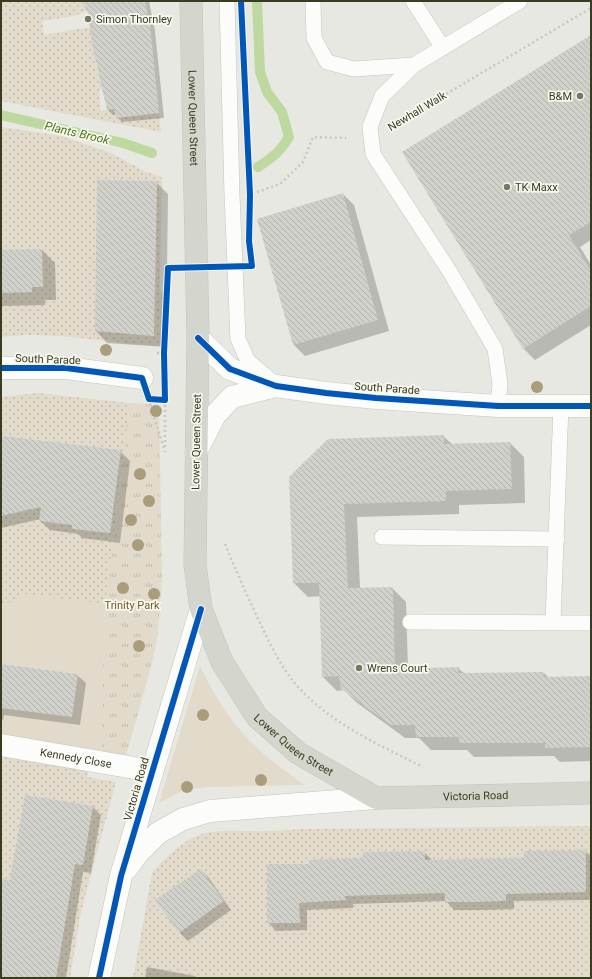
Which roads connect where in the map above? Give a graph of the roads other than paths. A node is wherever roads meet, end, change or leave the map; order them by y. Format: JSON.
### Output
{"nodes":[{"id":1,"x":227,"y":1,"type":"edge"},
{"id":2,"x":313,"y":1,"type":"edge"},
{"id":3,"x":413,"y":1,"type":"edge"},
{"id":4,"x":190,"y":3,"type":"edge"},
{"id":5,"x":512,"y":3,"type":"edge"},
{"id":6,"x":443,"y":48,"type":"junction"},
{"id":7,"x":414,"y":65,"type":"junction"},
{"id":8,"x":198,"y":338,"type":"junction"},
{"id":9,"x":1,"y":368,"type":"edge"},
{"id":10,"x":142,"y":378,"type":"dead end"},
{"id":11,"x":276,"y":386,"type":"junction"},
{"id":12,"x":498,"y":406,"type":"junction"},
{"id":13,"x":562,"y":406,"type":"junction"},
{"id":14,"x":591,"y":406,"type":"edge"},
{"id":15,"x":196,"y":452,"type":"junction"},
{"id":16,"x":382,"y":537,"type":"dead end"},
{"id":17,"x":557,"y":540,"type":"junction"},
{"id":18,"x":201,"y":609,"type":"junction"},
{"id":19,"x":410,"y":622,"type":"dead end"},
{"id":20,"x":553,"y":622,"type":"junction"},
{"id":21,"x":591,"y":623,"type":"edge"},
{"id":22,"x":1,"y":745,"type":"edge"},
{"id":23,"x":152,"y":771,"type":"junction"},
{"id":24,"x":591,"y":793,"type":"edge"},
{"id":25,"x":376,"y":798,"type":"junction"},
{"id":26,"x":121,"y":876,"type":"junction"},
{"id":27,"x":99,"y":978,"type":"edge"}],
"edges":[{"from":1,"to":11,"type":"lane"},
{"from":2,"to":7,"type":"lane"},
{"from":3,"to":6,"type":"lane"},
{"from":4,"to":8,"type":"main road","name":"Lower Queen Street"},
{"from":5,"to":6,"type":"lane"},
{"from":6,"to":7,"type":"lane"},
{"from":7,"to":12,"type":"lane"},
{"from":8,"to":11,"type":"street","name":"South Parade"},
{"from":8,"to":15,"type":"main road","name":"Lower Queen Street"},
{"from":9,"to":10,"type":"street","name":"South Parade"},
{"from":11,"to":12,"type":"street","name":"South Parade"},
{"from":11,"to":15,"type":"street","name":"South Parade"},
{"from":12,"to":13,"type":"street","name":"South Parade"},
{"from":13,"to":14,"type":"street","name":"South Parade"},
{"from":13,"to":17,"type":"lane"},
{"from":15,"to":18,"type":"main road","name":"Lower Queen Street"},
{"from":16,"to":17,"type":"lane"},
{"from":17,"to":20,"type":"lane"},
{"from":18,"to":23,"type":"street","name":"Victoria Road"},
{"from":18,"to":25,"type":"main road","name":"Lower Queen Street"},
{"from":19,"to":20,"type":"lane"},
{"from":20,"to":21,"type":"lane"},
{"from":22,"to":23,"type":"street","name":"Kennedy Close"},
{"from":23,"to":26,"type":"street","name":"Victoria Road"},
{"from":24,"to":25,"type":"main road","name":"Victoria Road"},
{"from":25,"to":26,"type":"street","name":"Victoria Road"},
{"from":26,"to":27,"type":"street","name":"Victoria Road"}]}
